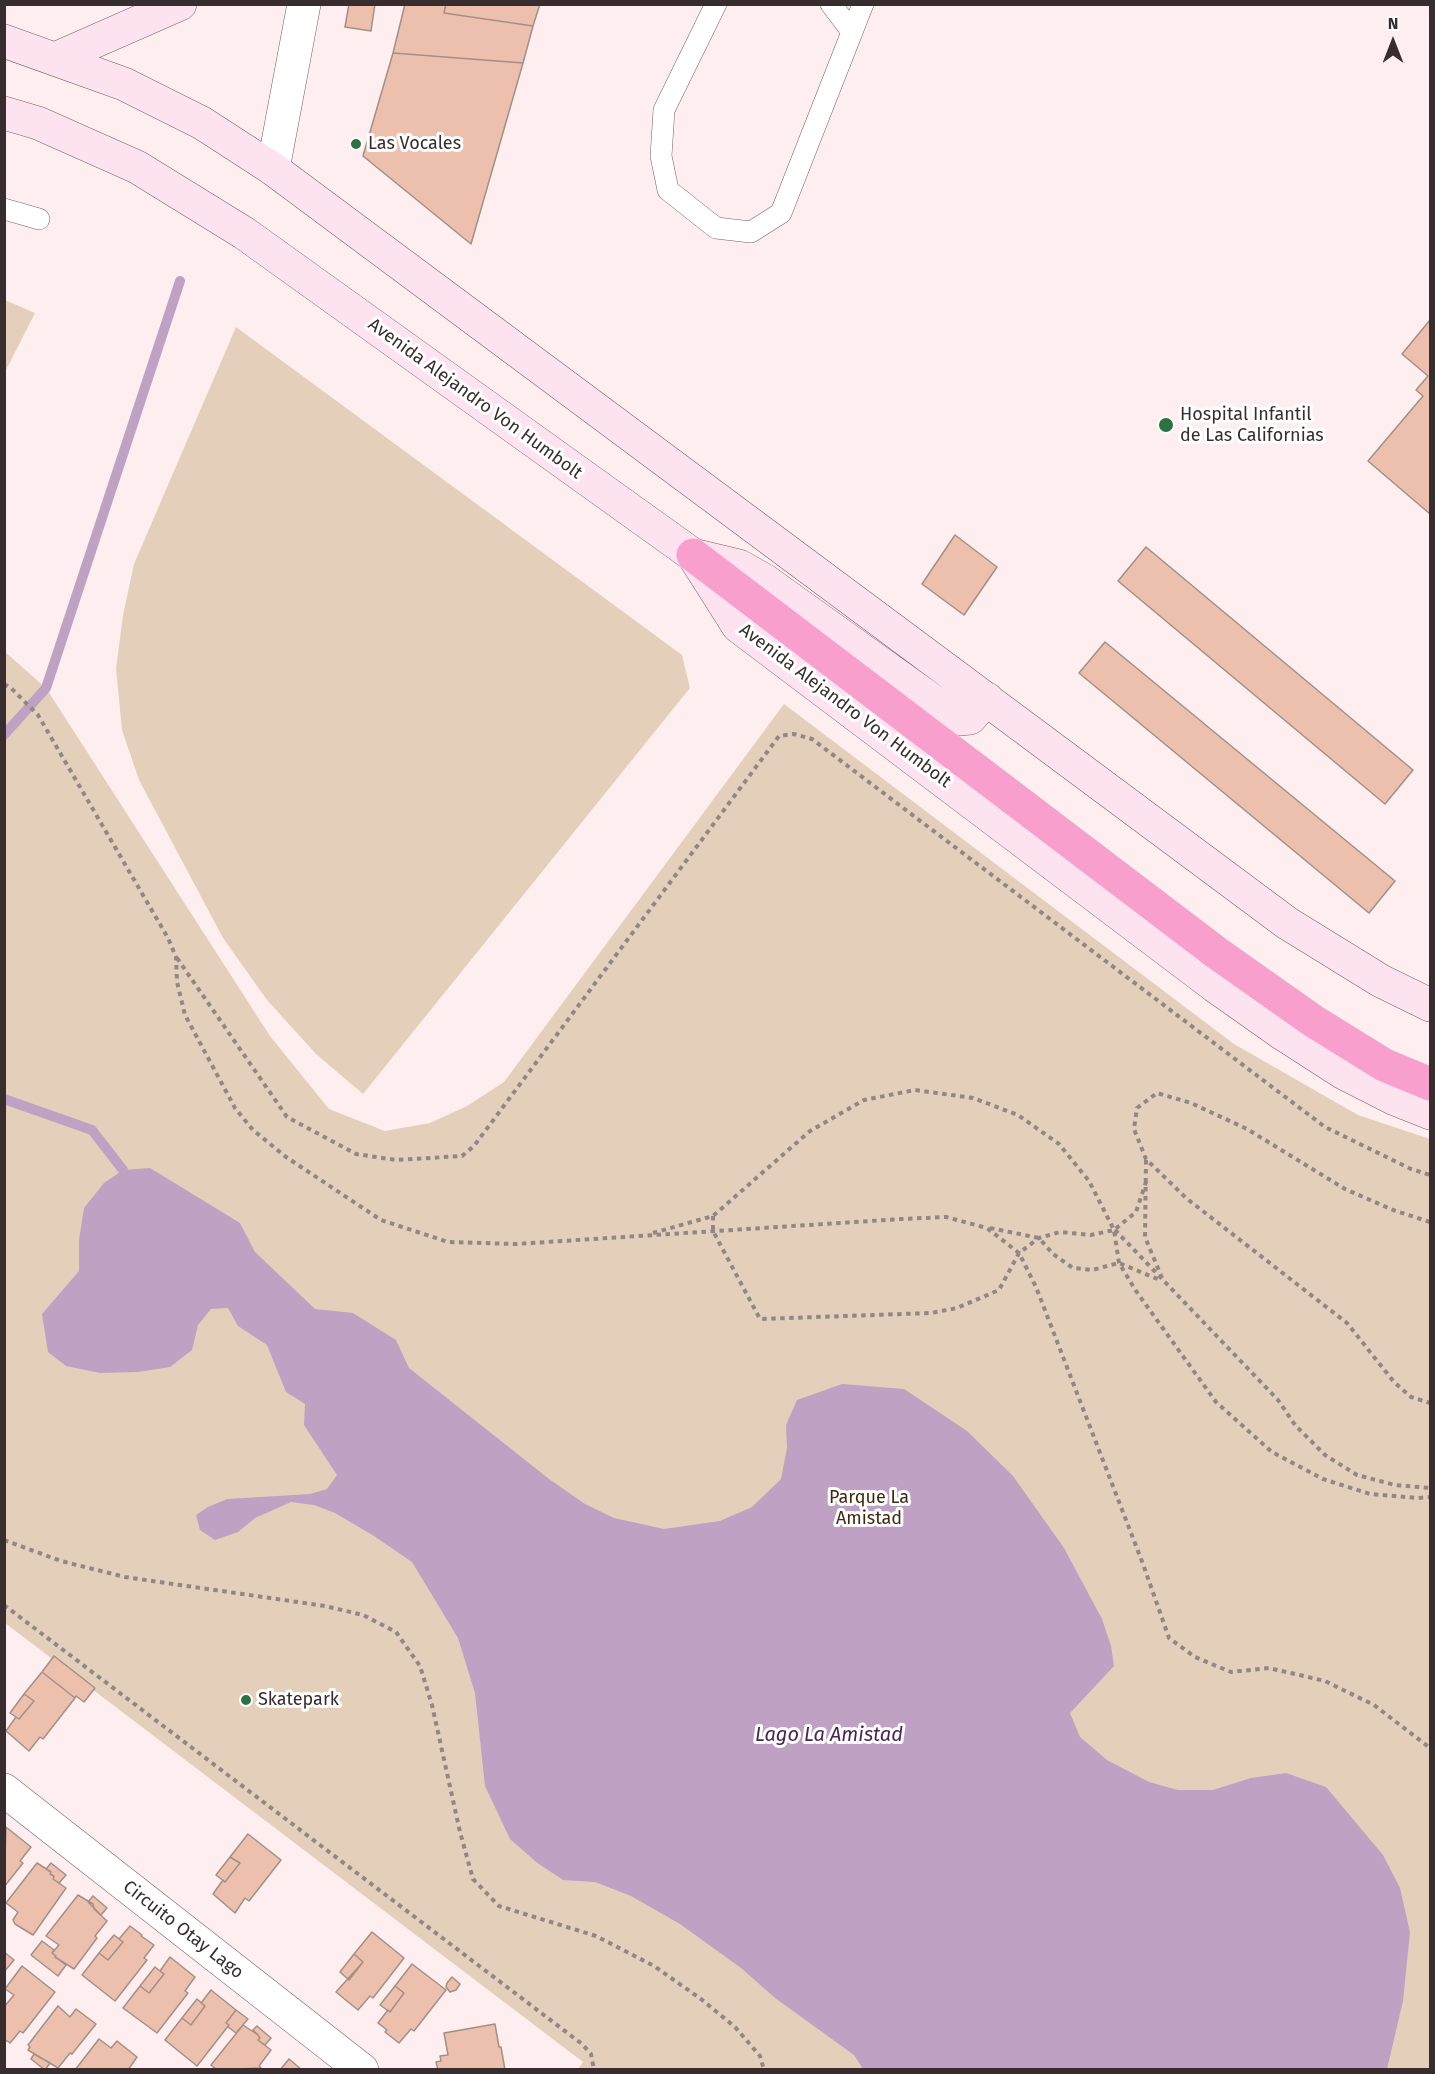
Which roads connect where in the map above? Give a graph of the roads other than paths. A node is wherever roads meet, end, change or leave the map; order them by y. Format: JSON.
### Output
{"nodes":[{"id":1,"x":180,"y":4,"type":"edge"},
{"id":2,"x":304,"y":4,"type":"edge"},
{"id":3,"x":716,"y":4,"type":"edge"},
{"id":4,"x":831,"y":4,"type":"edge"},
{"id":5,"x":863,"y":4,"type":"edge"},
{"id":6,"x":852,"y":32,"type":"junction"},
{"id":7,"x":4,"y":41,"type":"edge"},
{"id":8,"x":57,"y":58,"type":"junction"},
{"id":9,"x":4,"y":113,"type":"edge"},
{"id":10,"x":273,"y":169,"type":"junction"},
{"id":11,"x":4,"y":208,"type":"edge"},
{"id":12,"x":39,"y":219,"type":"dead end"},
{"id":13,"x":693,"y":555,"type":"junction"},
{"id":14,"x":987,"y":699,"type":"junction"},
{"id":15,"x":1431,"y":1005,"type":"edge"},
{"id":16,"x":1431,"y":1084,"type":"edge"},
{"id":17,"x":1431,"y":1113,"type":"edge"},
{"id":18,"x":4,"y":1790,"type":"edge"},
{"id":19,"x":362,"y":2070,"type":"edge"}],
"edges":[{"from":1,"to":8,"type":"main road"},
{"from":2,"to":10,"type":"street"},
{"from":3,"to":6,"type":"lane"},
{"from":4,"to":6,"type":"lane"},
{"from":5,"to":6,"type":"lane"},
{"from":7,"to":8,"type":"main road"},
{"from":8,"to":10,"type":"main road"},
{"from":9,"to":13,"type":"main road","name":"Avenida Alejandro Von Humbolt"},
{"from":10,"to":14,"type":"main road"},
{"from":11,"to":12,"type":"lane"},
{"from":13,"to":14,"type":"main road"},
{"from":13,"to":16,"type":"highway"},
{"from":13,"to":17,"type":"main road","name":"Avenida Alejandro Von Humbolt"},
{"from":14,"to":15,"type":"main road"},
{"from":18,"to":19,"type":"street","name":"Circuito Otay Lago"}]}
